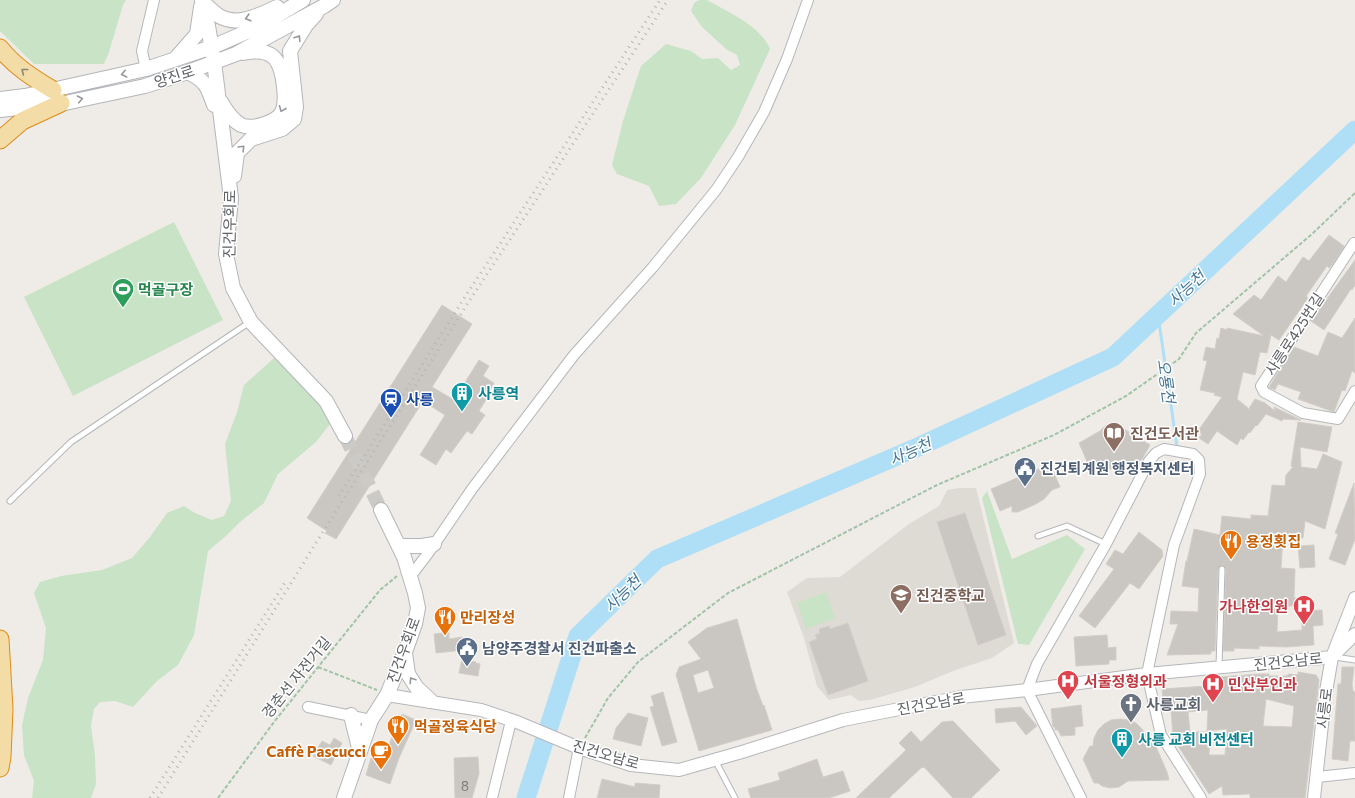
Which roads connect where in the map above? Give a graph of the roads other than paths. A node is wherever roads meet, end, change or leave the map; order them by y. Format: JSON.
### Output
{"nodes":[{"id":1,"x":154,"y":0,"type":"edge"},
{"id":2,"x":202,"y":0,"type":"edge"},
{"id":3,"x":808,"y":0,"type":"edge"},
{"id":4,"x":301,"y":1,"type":"edge"},
{"id":5,"x":328,"y":3,"type":"edge"},
{"id":6,"x":212,"y":47,"type":"junction"},
{"id":7,"x":0,"y":48,"type":"edge"},
{"id":8,"x":236,"y":54,"type":"junction"},
{"id":9,"x":174,"y":59,"type":"junction"},
{"id":10,"x":214,"y":62,"type":"junction"},
{"id":11,"x":146,"y":69,"type":"junction"},
{"id":12,"x":188,"y":72,"type":"junction"},
{"id":13,"x":57,"y":96,"type":"junction"},
{"id":14,"x":0,"y":99,"type":"edge"},
{"id":15,"x":219,"y":100,"type":"junction"},
{"id":16,"x":0,"y":110,"type":"edge"},
{"id":17,"x":224,"y":130,"type":"junction"},
{"id":18,"x":0,"y":140,"type":"edge"},
{"id":19,"x":231,"y":198,"type":"junction"},
{"id":20,"x":1354,"y":243,"type":"dead end"},
{"id":21,"x":251,"y":322,"type":"junction"},
{"id":22,"x":1355,"y":391,"type":"edge"},
{"id":23,"x":345,"y":436,"type":"tunnel mouth"},
{"id":24,"x":10,"y":501,"type":"dead end"},
{"id":25,"x":381,"y":510,"type":"tunnel mouth"},
{"id":26,"x":1038,"y":536,"type":"dead end"},
{"id":27,"x":434,"y":544,"type":"junction"},
{"id":28,"x":1106,"y":544,"type":"junction"},
{"id":29,"x":399,"y":546,"type":"junction"},
{"id":30,"x":1222,"y":568,"type":"dead end"},
{"id":31,"x":404,"y":577,"type":"junction"},
{"id":32,"x":1355,"y":598,"type":"edge"},
{"id":33,"x":1355,"y":634,"type":"edge"},
{"id":34,"x":0,"y":639,"type":"edge"},
{"id":35,"x":405,"y":652,"type":"junction"},
{"id":36,"x":1332,"y":656,"type":"junction"},
{"id":37,"x":1355,"y":660,"type":"edge"},
{"id":38,"x":1219,"y":667,"type":"junction"},
{"id":39,"x":1147,"y":674,"type":"junction"},
{"id":40,"x":1027,"y":690,"type":"junction"},
{"id":41,"x":387,"y":694,"type":"junction"},
{"id":42,"x":431,"y":701,"type":"junction"},
{"id":43,"x":308,"y":706,"type":"dead end"},
{"id":44,"x":352,"y":715,"type":"junction"},
{"id":45,"x":371,"y":720,"type":"junction"},
{"id":46,"x":514,"y":721,"type":"junction"},
{"id":47,"x":575,"y":746,"type":"junction"},
{"id":48,"x":360,"y":753,"type":"junction"},
{"id":49,"x":715,"y":760,"type":"junction"},
{"id":50,"x":0,"y":768,"type":"edge"},
{"id":51,"x":1355,"y":772,"type":"edge"},
{"id":52,"x":1317,"y":776,"type":"junction"},
{"id":53,"x":344,"y":798,"type":"edge"},
{"id":54,"x":492,"y":798,"type":"edge"},
{"id":55,"x":569,"y":798,"type":"edge"},
{"id":56,"x":735,"y":798,"type":"edge"},
{"id":57,"x":1081,"y":798,"type":"edge"},
{"id":58,"x":1201,"y":798,"type":"edge"},
{"id":59,"x":1314,"y":798,"type":"edge"}],
"edges":[{"from":1,"to":11,"type":"street"},
{"from":4,"to":2,"type":"main road","one_way":true},
{"from":2,"to":6,"type":"main road","name":"진건우회로"},
{"from":2,"to":9,"type":"main road"},
{"from":3,"to":27,"type":"street"},
{"from":4,"to":6,"type":"main road","name":"양진로"},
{"from":5,"to":8,"type":"main road","name":"양진로"},
{"from":19,"to":5,"type":"main road","one_way":true},
{"from":6,"to":9,"type":"main road","name":"양진로"},
{"from":6,"to":10,"type":"main road","name":"진건우회로"},
{"from":13,"to":7,"type":"highway","one_way":true},
{"from":8,"to":10,"type":"main road","name":"양진로"},
{"from":8,"to":15,"type":"main road","one_way":true},
{"from":9,"to":11,"type":"main road","name":"양진로"},
{"from":10,"to":12,"type":"main road","name":"양진로"},
{"from":10,"to":15,"type":"main road","name":"진건우회로"},
{"from":11,"to":13,"type":"main road","name":"양진로","one_way":true},
{"from":13,"to":12,"type":"main road","name":"양진로","one_way":true},
{"from":12,"to":17,"type":"main road"},
{"from":13,"to":14,"type":"main road","name":"양진로"},
{"from":13,"to":16,"type":"main road","name":"양진로"},
{"from":13,"to":18,"type":"highway"},
{"from":15,"to":17,"type":"main road","name":"진건우회로"},
{"from":17,"to":19,"type":"main road","name":"진건우회로"},
{"from":19,"to":21,"type":"main road","name":"진건우회로"},
{"from":20,"to":22,"type":"street","name":"사릉로425번길"},
{"from":21,"to":23,"type":"main road","name":"진건우회로"},
{"from":21,"to":24,"type":"lane"},
{"from":25,"to":29,"type":"main road","name":"진건우회로"},
{"from":26,"to":28,"type":"lane"},
{"from":27,"to":29,"type":"main road"},
{"from":27,"to":31,"type":"street"},
{"from":28,"to":39,"type":"street"},
{"from":28,"to":40,"type":"street"},
{"from":29,"to":31,"type":"main road","name":"진건우회로"},
{"from":30,"to":38,"type":"lane"},
{"from":31,"to":35,"type":"main road","name":"진건우회로"},
{"from":32,"to":36,"type":"street","name":"사릉로"},
{"from":33,"to":36,"type":"street","name":"진건오남로"},
{"from":34,"to":50,"type":"highway"},
{"from":35,"to":41,"type":"main road","name":"진건우회로"},
{"from":42,"to":35,"type":"main road","one_way":true},
{"from":36,"to":37,"type":"lane"},
{"from":36,"to":38,"type":"street","name":"진건오남로"},
{"from":36,"to":52,"type":"street","name":"사릉로"},
{"from":38,"to":39,"type":"street","name":"진건오남로"},
{"from":39,"to":40,"type":"street","name":"진건오남로"},
{"from":39,"to":58,"type":"street"},
{"from":40,"to":49,"type":"street","name":"진건오남로"},
{"from":40,"to":57,"type":"street"},
{"from":41,"to":42,"type":"street","name":"진건오남로"},
{"from":41,"to":45,"type":"main road","name":"진건우회로"},
{"from":42,"to":46,"type":"street","name":"진건오남로"},
{"from":43,"to":44,"type":"street"},
{"from":44,"to":45,"type":"street"},
{"from":44,"to":48,"type":"main road"},
{"from":45,"to":48,"type":"main road","name":"진건우회로"},
{"from":46,"to":47,"type":"street","name":"진건오남로"},
{"from":46,"to":54,"type":"street"},
{"from":47,"to":49,"type":"street","name":"진건오남로"},
{"from":47,"to":55,"type":"street"},
{"from":48,"to":53,"type":"main road","name":"진건우회로"},
{"from":49,"to":56,"type":"lane"},
{"from":51,"to":52,"type":"street"},
{"from":52,"to":59,"type":"street","name":"사릉로"}]}
